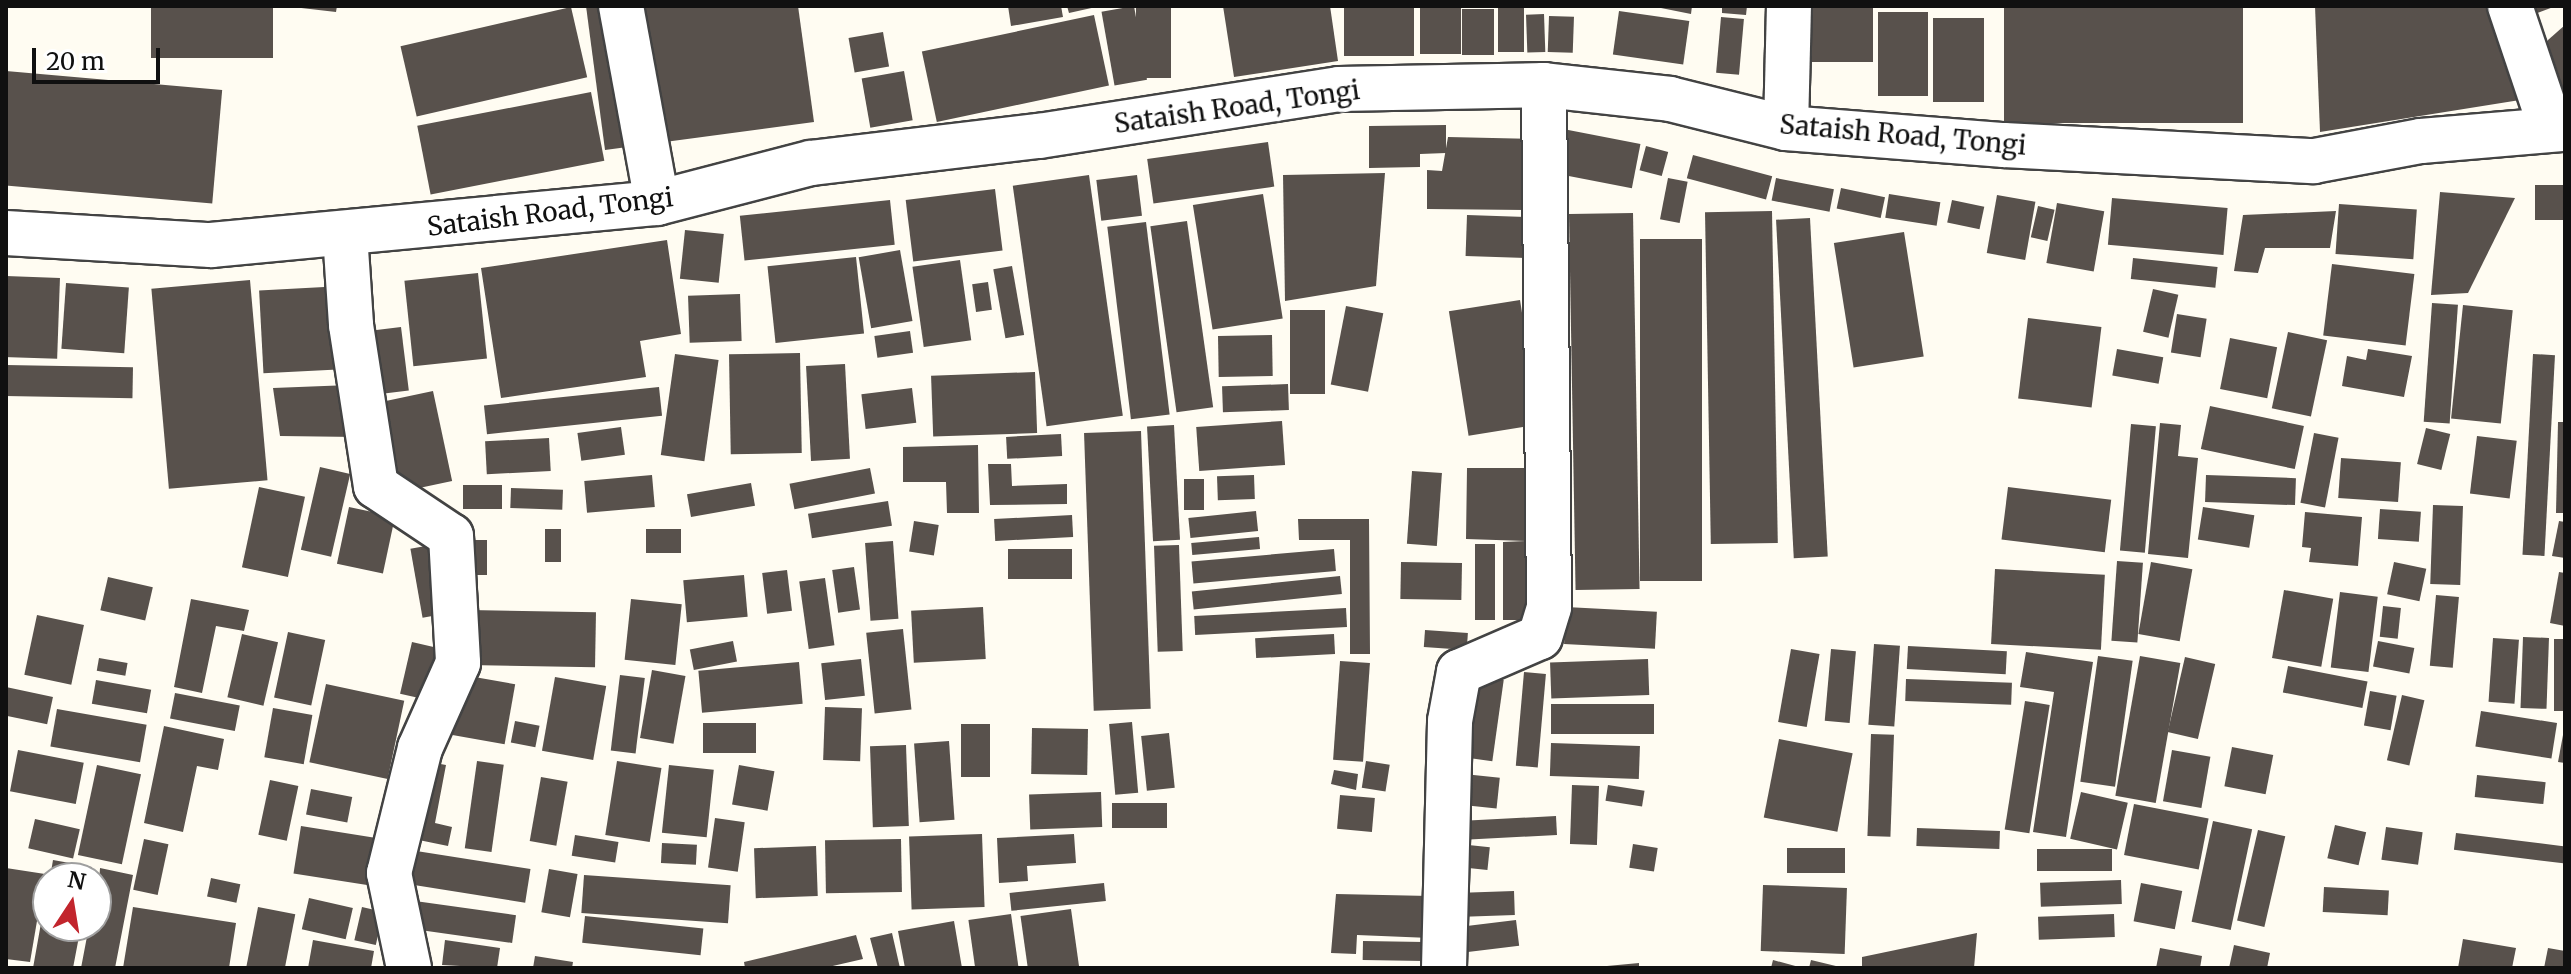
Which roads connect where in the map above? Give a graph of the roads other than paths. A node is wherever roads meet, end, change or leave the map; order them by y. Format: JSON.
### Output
{"nodes":[{"id":1,"x":621,"y":6,"type":"edge"},
{"id":2,"x":1789,"y":6,"type":"edge"},
{"id":3,"x":2510,"y":6,"type":"edge"},
{"id":4,"x":1544,"y":85,"type":"junction"},
{"id":5,"x":1786,"y":128,"type":"junction"},
{"id":6,"x":2558,"y":129,"type":"edge"},
{"id":7,"x":657,"y":203,"type":"junction"},
{"id":8,"x":6,"y":233,"type":"edge"},
{"id":9,"x":345,"y":234,"type":"junction"},
{"id":10,"x":409,"y":968,"type":"edge"},
{"id":11,"x":1444,"y":968,"type":"edge"}],
"edges":[{"from":1,"to":7,"type":"street"},
{"from":2,"to":5,"type":"street"},
{"from":3,"to":6,"type":"street"},
{"from":4,"to":5,"type":"street","name":"Sataish Road, Tongi"},
{"from":4,"to":7,"type":"street","name":"Sataish Road, Tongi"},
{"from":4,"to":11,"type":"street"},
{"from":5,"to":6,"type":"street","name":"Sataish Road, Tongi"},
{"from":7,"to":9,"type":"street","name":"Sataish Road, Tongi"},
{"from":8,"to":9,"type":"street","name":"Sataish Road, Tongi"},
{"from":9,"to":10,"type":"street"}]}
